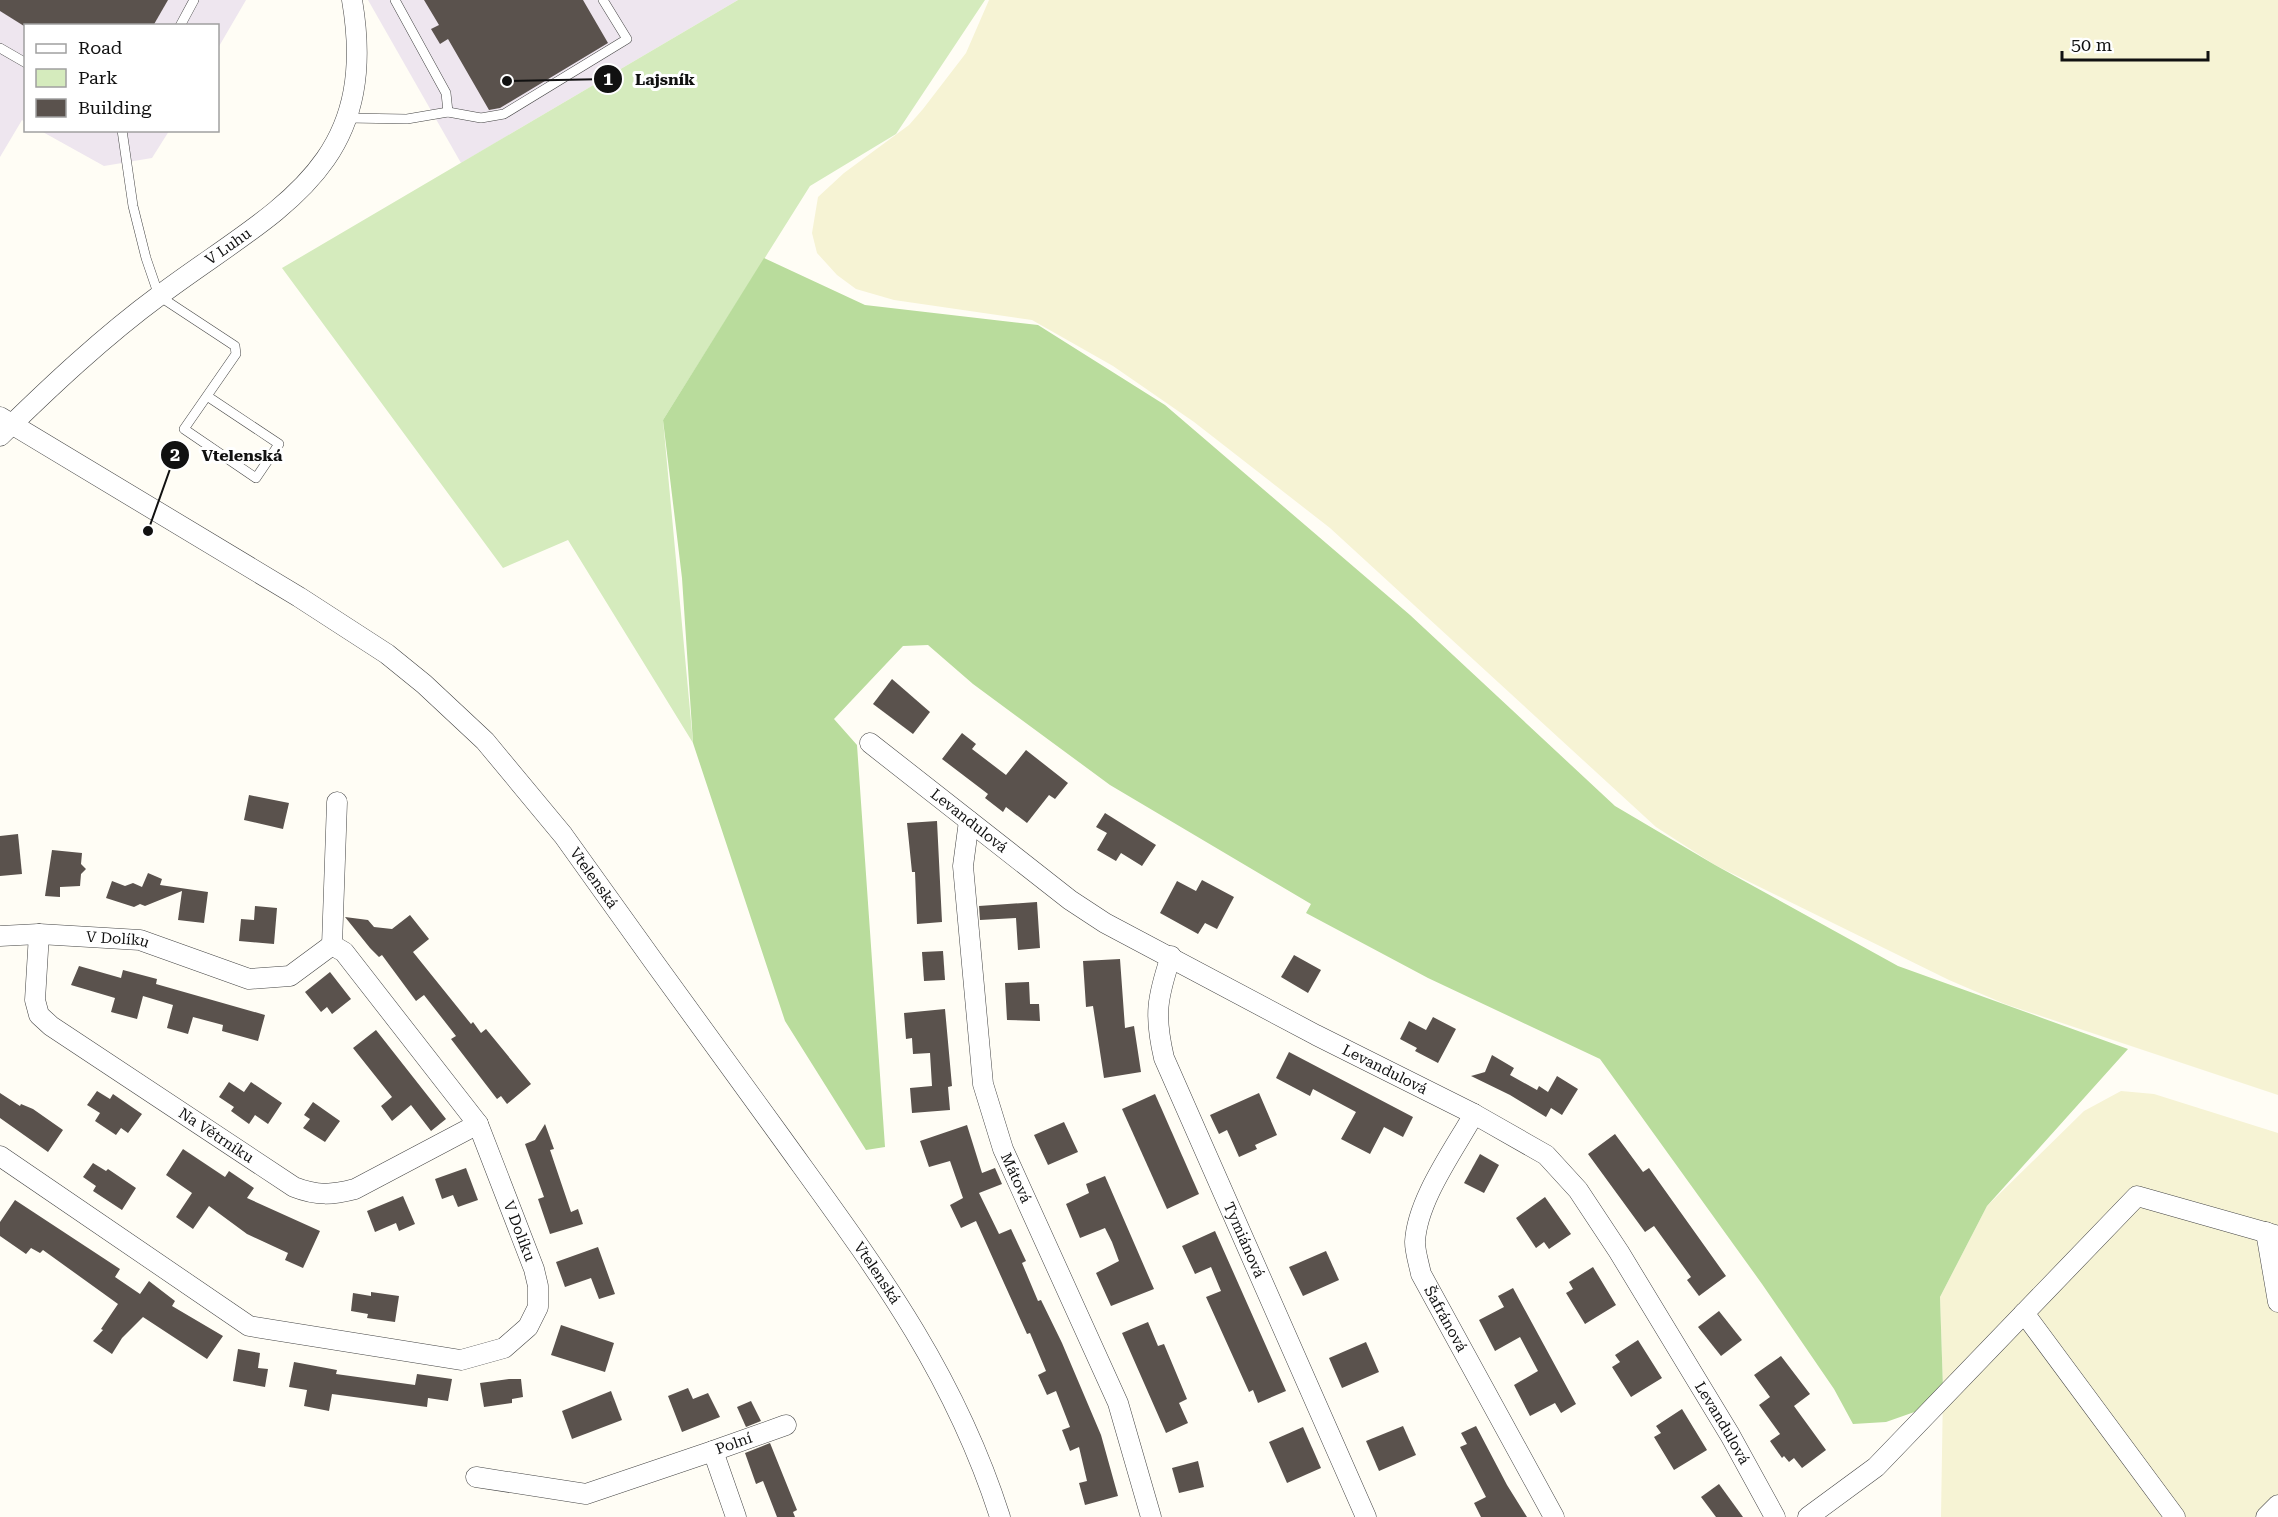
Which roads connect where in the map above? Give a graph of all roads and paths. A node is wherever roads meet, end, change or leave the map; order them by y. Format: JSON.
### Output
{"nodes":[{"id":1,"x":194,"y":0,"type":"edge"},
{"id":2,"x":352,"y":0,"type":"edge"},
{"id":3,"x":395,"y":0,"type":"edge"},
{"id":4,"x":603,"y":0,"type":"edge"},
{"id":5,"x":181,"y":24,"type":"edge"},
{"id":6,"x":0,"y":48,"type":"edge"},
{"id":7,"x":24,"y":62,"type":"edge"},
{"id":8,"x":448,"y":112,"type":"junction"},
{"id":9,"x":348,"y":118,"type":"junction"},
{"id":10,"x":122,"y":132,"type":"edge"},
{"id":11,"x":159,"y":296,"type":"junction"},
{"id":12,"x":207,"y":396,"type":"junction"},
{"id":13,"x":4,"y":426,"type":"edge"},
{"id":14,"x":870,"y":742,"type":"dead end"},
{"id":15,"x":337,"y":802,"type":"dead end"},
{"id":16,"x":969,"y":821,"type":"junction"},
{"id":17,"x":39,"y":934,"type":"junction"},
{"id":18,"x":0,"y":936,"type":"edge"},
{"id":19,"x":332,"y":945,"type":"junction"},
{"id":20,"x":1171,"y":956,"type":"junction"},
{"id":21,"x":1474,"y":1114,"type":"junction"},
{"id":22,"x":478,"y":1124,"type":"junction"},
{"id":23,"x":0,"y":1156,"type":"edge"},
{"id":24,"x":2272,"y":1234,"type":"edge"},
{"id":25,"x":2278,"y":1302,"type":"edge"},
{"id":26,"x":2024,"y":1313,"type":"junction"},
{"id":27,"x":786,"y":1425,"type":"dead end"},
{"id":28,"x":713,"y":1451,"type":"junction"},
{"id":29,"x":476,"y":1477,"type":"dead end"},
{"id":30,"x":2278,"y":1505,"type":"edge"},
{"id":31,"x":736,"y":1517,"type":"edge"},
{"id":32,"x":1000,"y":1517,"type":"edge"},
{"id":33,"x":1151,"y":1517,"type":"edge"},
{"id":34,"x":1366,"y":1517,"type":"edge"},
{"id":35,"x":1554,"y":1517,"type":"edge"},
{"id":36,"x":1775,"y":1517,"type":"edge"},
{"id":37,"x":1808,"y":1517,"type":"edge"},
{"id":38,"x":2175,"y":1517,"type":"edge"},
{"id":39,"x":2266,"y":1517,"type":"edge"}],
"edges":[{"from":1,"to":5,"type":"lane"},
{"from":2,"to":9,"type":"street","name":"V Luhu"},
{"from":3,"to":8,"type":"lane"},
{"from":4,"to":8,"type":"lane"},
{"from":6,"to":7,"type":"lane"},
{"from":8,"to":9,"type":"lane"},
{"from":9,"to":11,"type":"street","name":"V Luhu"},
{"from":10,"to":11,"type":"lane"},
{"from":11,"to":12,"type":"lane"},
{"from":11,"to":13,"type":"street","name":"V Luhu"},
{"from":12,"to":12,"type":"lane"},
{"from":13,"to":32,"type":"street","name":"Vtelenská"},
{"from":14,"to":16,"type":"street","name":"Levandulová"},
{"from":15,"to":19,"type":"street"},
{"from":16,"to":20,"type":"street","name":"Levandulová"},
{"from":16,"to":33,"type":"street","name":"Mátová"},
{"from":17,"to":18,"type":"street","name":"V Dolíku"},
{"from":17,"to":19,"type":"street","name":"V Dolíku"},
{"from":17,"to":22,"type":"street","name":"Na Větrníku"},
{"from":19,"to":22,"type":"street","name":"V Dolíku"},
{"from":20,"to":21,"type":"street","name":"Levandulová"},
{"from":20,"to":34,"type":"street","name":"Tymiánová"},
{"from":21,"to":35,"type":"street","name":"Šafránová"},
{"from":21,"to":36,"type":"street","name":"Levandulová"},
{"from":22,"to":23,"type":"street","name":"V Dolíku"},
{"from":24,"to":25,"type":"street"},
{"from":24,"to":26,"type":"street"},
{"from":26,"to":37,"type":"street"},
{"from":26,"to":38,"type":"street"},
{"from":27,"to":28,"type":"street","name":"Polní"},
{"from":28,"to":29,"type":"street"},
{"from":28,"to":31,"type":"street","name":"Polní"},
{"from":30,"to":39,"type":"street"}]}
